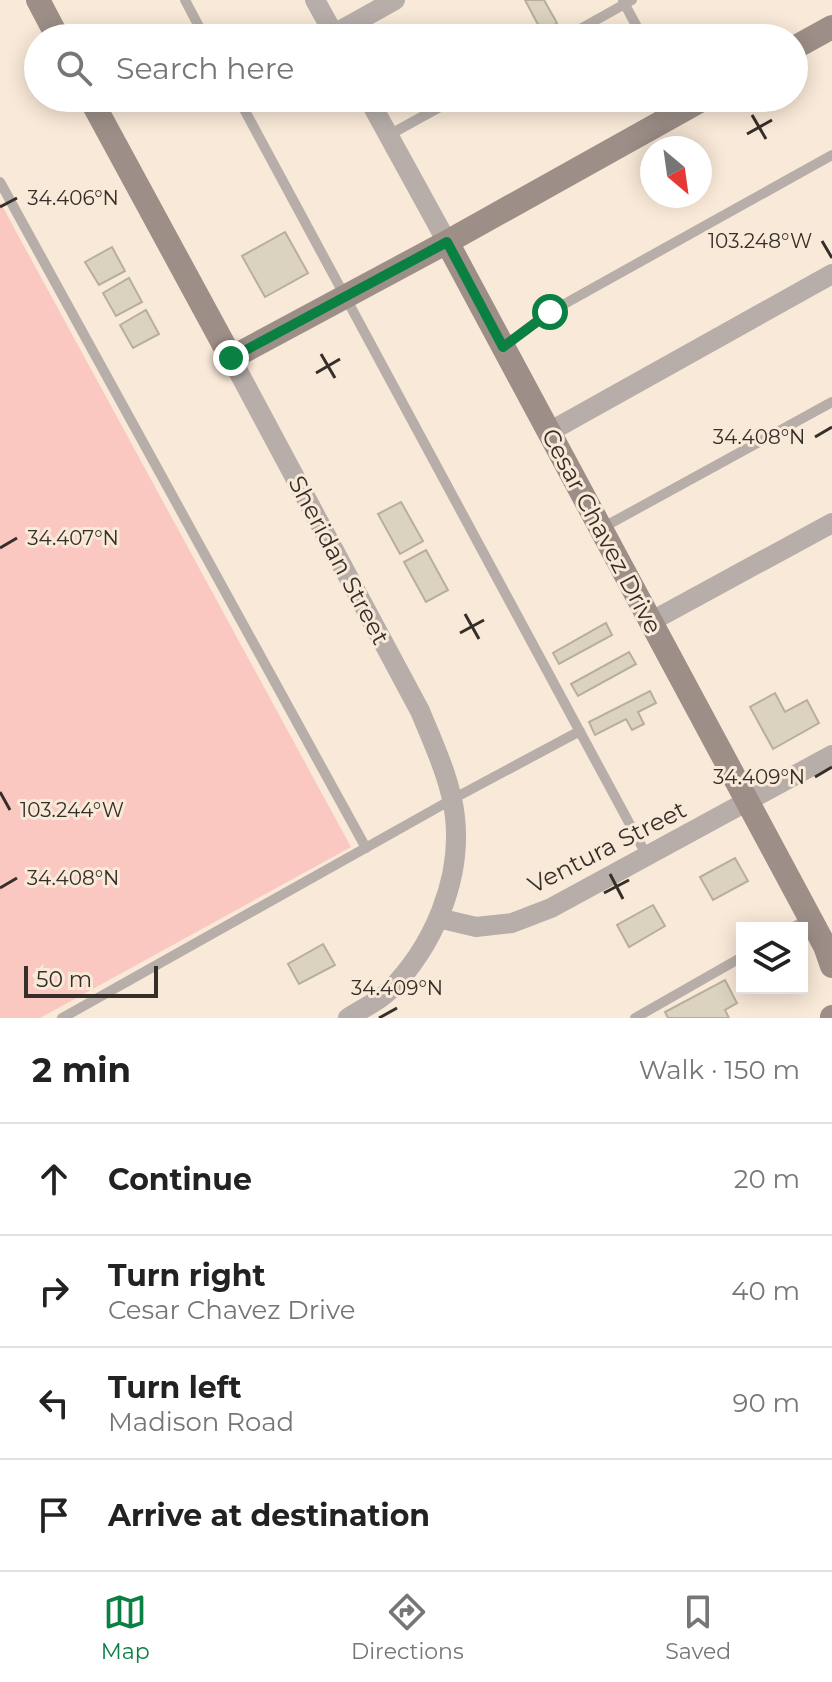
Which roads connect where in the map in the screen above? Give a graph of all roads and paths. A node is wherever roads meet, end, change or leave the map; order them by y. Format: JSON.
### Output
{"nodes":[{"id":1,"x":38,"y":0,"type":"edge"},
{"id":2,"x":185,"y":0,"type":"edge"},
{"id":3,"x":315,"y":0,"type":"edge"},
{"id":4,"x":395,"y":0,"type":"edge"},
{"id":5,"x":626,"y":1,"type":"edge"},
{"id":6,"x":51,"y":24,"type":"edge"},
{"id":7,"x":198,"y":24,"type":"edge"},
{"id":8,"x":328,"y":24,"type":"edge"},
{"id":9,"x":355,"y":24,"type":"edge"},
{"id":10,"x":587,"y":24,"type":"edge"},
{"id":11,"x":637,"y":24,"type":"edge"},
{"id":12,"x":832,"y":27,"type":"edge"},
{"id":13,"x":808,"y":40,"type":"edge"},
{"id":14,"x":98,"y":112,"type":"edge"},
{"id":15,"x":246,"y":112,"type":"edge"},
{"id":16,"x":376,"y":112,"type":"edge"},
{"id":17,"x":431,"y":112,"type":"edge"},
{"id":18,"x":666,"y":112,"type":"edge"},
{"id":19,"x":389,"y":135,"type":"junction"},
{"id":20,"x":832,"y":155,"type":"edge"},
{"id":21,"x":0,"y":182,"type":"edge"},
{"id":22,"x":447,"y":242,"type":"junction"},
{"id":23,"x":832,"y":274,"type":"edge"},
{"id":24,"x":346,"y":296,"type":"junction"},
{"id":25,"x":503,"y":347,"type":"junction"},
{"id":26,"x":231,"y":358,"type":"junction"},
{"id":27,"x":832,"y":402,"type":"edge"},
{"id":28,"x":549,"y":432,"type":"junction"},
{"id":29,"x":832,"y":523,"type":"edge"},
{"id":30,"x":600,"y":529,"type":"junction"},
{"id":31,"x":650,"y":622,"type":"junction"},
{"id":32,"x":580,"y":731,"type":"junction"},
{"id":33,"x":832,"y":755,"type":"edge"},
{"id":34,"x":451,"y":800,"type":"junction"},
{"id":35,"x":747,"y":803,"type":"junction"},
{"id":36,"x":366,"y":848,"type":"junction"},
{"id":37,"x":647,"y":856,"type":"junction"},
{"id":38,"x":438,"y":918,"type":"junction"},
{"id":39,"x":801,"y":922,"type":"edge"},
{"id":40,"x":808,"y":930,"type":"edge"},
{"id":41,"x":736,"y":960,"type":"edge"},
{"id":42,"x":832,"y":966,"type":"edge"},
{"id":43,"x":62,"y":1018,"type":"edge"},
{"id":44,"x":348,"y":1018,"type":"edge"},
{"id":45,"x":635,"y":1018,"type":"edge"}],
"edges":[{"from":1,"to":6,"type":"street"},
{"from":2,"to":7,"type":"lane"},
{"from":3,"to":8,"type":"street"},
{"from":4,"to":9,"type":"street"},
{"from":5,"to":10,"type":"lane"},
{"from":5,"to":11,"type":"lane"},
{"from":12,"to":13,"type":"street"},
{"from":14,"to":26,"type":"street","name":"Sheridan Street"},
{"from":15,"to":24,"type":"lane"},
{"from":16,"to":19,"type":"street","name":"Cesar Chavez Drive"},
{"from":17,"to":19,"type":"lane"},
{"from":18,"to":22,"type":"street"},
{"from":19,"to":22,"type":"street","name":"Cesar Chavez Drive"},
{"from":20,"to":25,"type":"lane"},
{"from":21,"to":36,"type":"lane"},
{"from":22,"to":24,"type":"street"},
{"from":22,"to":25,"type":"street","name":"Cesar Chavez Drive"},
{"from":23,"to":28,"type":"street"},
{"from":24,"to":26,"type":"street"},
{"from":24,"to":32,"type":"lane"},
{"from":25,"to":28,"type":"street","name":"Cesar Chavez Drive"},
{"from":26,"to":34,"type":"street","name":"Sheridan Street"},
{"from":27,"to":30,"type":"lane"},
{"from":28,"to":30,"type":"street","name":"Cesar Chavez Drive"},
{"from":29,"to":31,"type":"street"},
{"from":30,"to":31,"type":"street","name":"Cesar Chavez Drive"},
{"from":31,"to":35,"type":"street","name":"Cesar Chavez Drive"},
{"from":32,"to":34,"type":"lane"},
{"from":32,"to":37,"type":"lane"},
{"from":33,"to":35,"type":"street","name":"Ventura Street"},
{"from":34,"to":36,"type":"lane"},
{"from":34,"to":38,"type":"street","name":"Sheridan Street"},
{"from":35,"to":37,"type":"street","name":"Ventura Street"},
{"from":35,"to":39,"type":"street","name":"Cesar Chavez Drive"},
{"from":36,"to":43,"type":"lane"},
{"from":37,"to":38,"type":"street","name":"Ventura Street"},
{"from":38,"to":44,"type":"street","name":"Sheridan Street"},
{"from":40,"to":42,"type":"street","name":"Cesar Chavez Drive"},
{"from":41,"to":45,"type":"lane"}]}
